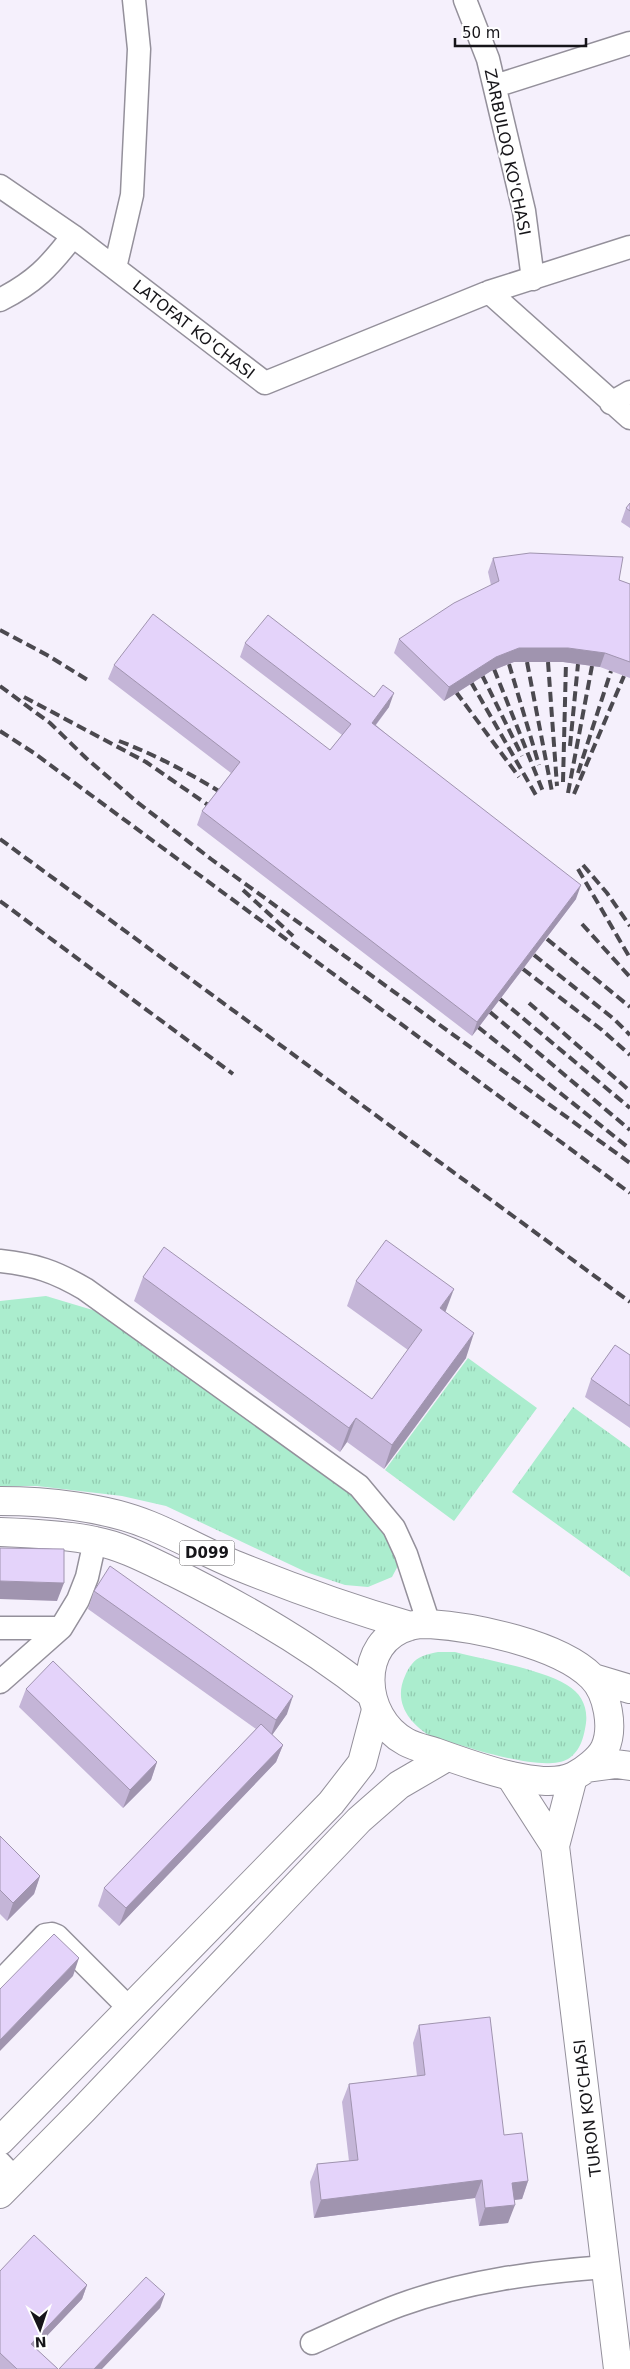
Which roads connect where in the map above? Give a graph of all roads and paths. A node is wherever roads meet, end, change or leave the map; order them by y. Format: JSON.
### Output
{"nodes":[{"id":1,"x":134,"y":0,"type":"edge"},
{"id":2,"x":465,"y":0,"type":"edge"},
{"id":3,"x":630,"y":44,"type":"edge"},
{"id":4,"x":494,"y":86,"type":"junction"},
{"id":5,"x":0,"y":186,"type":"edge"},
{"id":6,"x":73,"y":236,"type":"junction"},
{"id":7,"x":630,"y":247,"type":"edge"},
{"id":8,"x":115,"y":268,"type":"junction"},
{"id":9,"x":533,"y":279,"type":"junction"},
{"id":10,"x":489,"y":292,"type":"junction"},
{"id":11,"x":0,"y":300,"type":"edge"},
{"id":12,"x":620,"y":397,"type":"edge"},
{"id":13,"x":630,"y":418,"type":"edge"},
{"id":14,"x":0,"y":1261,"type":"edge"},
{"id":15,"x":0,"y":1501,"type":"edge"},
{"id":16,"x":0,"y":1532,"type":"edge"},
{"id":17,"x":95,"y":1541,"type":"junction"},
{"id":18,"x":420,"y":1625,"type":"junction"},
{"id":19,"x":0,"y":1628,"type":"edge"},
{"id":20,"x":61,"y":1628,"type":"junction"},
{"id":21,"x":593,"y":1678,"type":"junction"},
{"id":22,"x":0,"y":1682,"type":"edge"},
{"id":23,"x":630,"y":1689,"type":"edge"},
{"id":24,"x":373,"y":1702,"type":"junction"},
{"id":25,"x":458,"y":1760,"type":"junction"},
{"id":26,"x":630,"y":1766,"type":"edge"},
{"id":27,"x":580,"y":1772,"type":"junction"},
{"id":28,"x":510,"y":1776,"type":"junction"},
{"id":29,"x":555,"y":1846,"type":"junction"},
{"id":30,"x":0,"y":1982,"type":"edge"},
{"id":31,"x":130,"y":2009,"type":"junction"},
{"id":32,"x":0,"y":2141,"type":"edge"},
{"id":33,"x":5,"y":2179,"type":"edge"},
{"id":34,"x":606,"y":2267,"type":"junction"},
{"id":35,"x":312,"y":2343,"type":"dead end"},
{"id":36,"x":618,"y":2369,"type":"edge"}],
"edges":[{"from":1,"to":8,"type":"street"},
{"from":2,"to":4,"type":"street","name":"ZARBULOQ KO'CHASI"},
{"from":3,"to":4,"type":"street"},
{"from":4,"to":9,"type":"street","name":"ZARBULOQ KO'CHASI"},
{"from":5,"to":6,"type":"street","name":"LATOFAT KO'CHASI"},
{"from":6,"to":8,"type":"street","name":"LATOFAT KO'CHASI"},
{"from":6,"to":11,"type":"street"},
{"from":7,"to":9,"type":"street"},
{"from":8,"to":10,"type":"street","name":"LATOFAT KO'CHASI"},
{"from":9,"to":10,"type":"street"},
{"from":10,"to":12,"type":"street"},
{"from":12,"to":13,"type":"street"},
{"from":14,"to":18,"type":"street"},
{"from":15,"to":18,"type":"main road","number":"D099"},
{"from":16,"to":17,"type":"main road","number":"D099"},
{"from":17,"to":20,"type":"street"},
{"from":17,"to":24,"type":"main road","number":"D099"},
{"from":18,"to":21,"type":"main road","number":"D099"},
{"from":18,"to":24,"type":"main road"},
{"from":19,"to":20,"type":"street"},
{"from":20,"to":22,"type":"street"},
{"from":21,"to":23,"type":"main road","number":"D099"},
{"from":21,"to":27,"type":"main road","number":"D099"},
{"from":24,"to":25,"type":"main road","number":"D099"},
{"from":24,"to":31,"type":"main road"},
{"from":25,"to":28,"type":"main road","number":"D099"},
{"from":25,"to":33,"type":"main road"},
{"from":26,"to":27,"type":"main road","number":"D099"},
{"from":27,"to":28,"type":"main road","number":"D099"},
{"from":27,"to":29,"type":"main road","name":"TURON KO'CHASI"},
{"from":28,"to":29,"type":"main road","name":"TURON KO'CHASI"},
{"from":29,"to":34,"type":"main road","name":"TURON KO'CHASI"},
{"from":30,"to":31,"type":"street"},
{"from":31,"to":32,"type":"main road"},
{"from":34,"to":35,"type":"street"},
{"from":34,"to":36,"type":"main road","name":"TURON KO'CHASI"}]}
